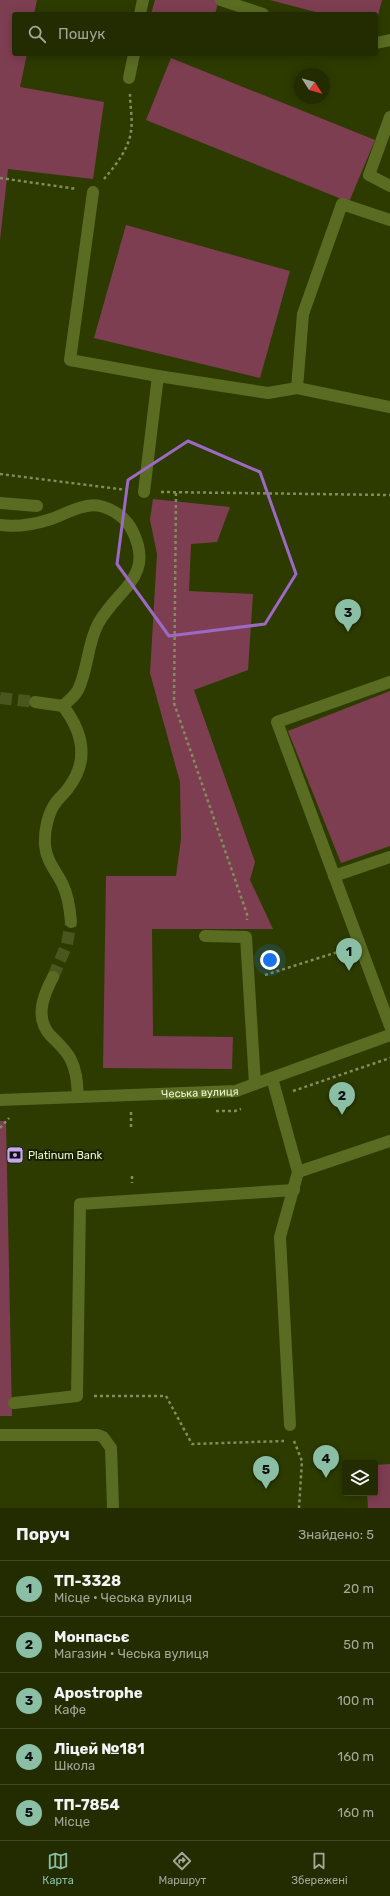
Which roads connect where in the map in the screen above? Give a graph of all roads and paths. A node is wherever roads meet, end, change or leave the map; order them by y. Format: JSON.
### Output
{"nodes":[{"id":1,"x":143,"y":0,"type":"edge"},
{"id":2,"x":221,"y":0,"type":"edge"},
{"id":3,"x":140,"y":12,"type":"edge"},
{"id":4,"x":257,"y":12,"type":"edge"},
{"id":5,"x":390,"y":40,"type":"edge"},
{"id":6,"x":378,"y":43,"type":"edge"},
{"id":7,"x":134,"y":56,"type":"edge"},
{"id":8,"x":130,"y":78,"type":"joint"},
{"id":9,"x":390,"y":117,"type":"edge"},
{"id":10,"x":0,"y":178,"type":"edge"},
{"id":11,"x":390,"y":186,"type":"edge"},
{"id":12,"x":93,"y":192,"type":"junction"},
{"id":13,"x":390,"y":220,"type":"edge"},
{"id":14,"x":158,"y":376,"type":"junction"},
{"id":15,"x":297,"y":388,"type":"junction"},
{"id":16,"x":390,"y":407,"type":"edge"},
{"id":17,"x":0,"y":474,"type":"edge"},
{"id":18,"x":144,"y":492,"type":"junction"},
{"id":19,"x":176,"y":493,"type":"junction"},
{"id":20,"x":390,"y":495,"type":"edge"},
{"id":21,"x":0,"y":503,"type":"edge"},
{"id":22,"x":37,"y":506,"type":"dead end"},
{"id":23,"x":0,"y":526,"type":"edge"},
{"id":24,"x":390,"y":682,"type":"edge"},
{"id":25,"x":35,"y":702,"type":"tunnel mouth"},
{"id":26,"x":63,"y":706,"type":"junction"},
{"id":27,"x":390,"y":857,"type":"edge"},
{"id":28,"x":334,"y":876,"type":"junction"},
{"id":29,"x":247,"y":914,"type":"dead end"},
{"id":30,"x":71,"y":922,"type":"tunnel mouth"},
{"id":31,"x":205,"y":936,"type":"dead end"},
{"id":32,"x":360,"y":945,"type":"junction"},
{"id":33,"x":53,"y":977,"type":"tunnel mouth"},
{"id":34,"x":248,"y":981,"type":"junction"},
{"id":35,"x":390,"y":1026,"type":"edge"},
{"id":36,"x":390,"y":1035,"type":"edge"},
{"id":37,"x":272,"y":1078,"type":"junction"},
{"id":38,"x":255,"y":1084,"type":"junction"},
{"id":39,"x":78,"y":1097,"type":"junction"},
{"id":40,"x":0,"y":1100,"type":"edge"},
{"id":41,"x":130,"y":1110,"type":"dead end"},
{"id":42,"x":131,"y":1129,"type":"dead end"},
{"id":43,"x":390,"y":1142,"type":"edge"},
{"id":44,"x":298,"y":1172,"type":"junction"},
{"id":45,"x":294,"y":1190,"type":"junction"},
{"id":46,"x":77,"y":1396,"type":"junction"},
{"id":47,"x":14,"y":1403,"type":"dead end"},
{"id":48,"x":290,"y":1425,"type":"joint"},
{"id":49,"x":0,"y":1435,"type":"edge"},
{"id":50,"x":294,"y":1441,"type":"junction"},
{"id":51,"x":113,"y":1508,"type":"edge"},
{"id":52,"x":299,"y":1508,"type":"edge"}],
"edges":[{"from":1,"to":3,"type":"street"},
{"from":2,"to":4,"type":"street"},
{"from":5,"to":6,"type":"street"},
{"from":7,"to":8,"type":"street"},
{"from":8,"to":12,"type":"path"},
{"from":9,"to":11,"type":"street"},
{"from":10,"to":12,"type":"path"},
{"from":12,"to":14,"type":"street"},
{"from":13,"to":15,"type":"street"},
{"from":14,"to":15,"type":"street"},
{"from":14,"to":18,"type":"street"},
{"from":15,"to":16,"type":"street"},
{"from":17,"to":18,"type":"path"},
{"from":18,"to":19,"type":"path"},
{"from":19,"to":20,"type":"path"},
{"from":19,"to":29,"type":"path"},
{"from":21,"to":22,"type":"street"},
{"from":23,"to":26,"type":"street"},
{"from":24,"to":28,"type":"street"},
{"from":25,"to":26,"type":"street"},
{"from":26,"to":30,"type":"street"},
{"from":27,"to":28,"type":"street"},
{"from":28,"to":32,"type":"street"},
{"from":31,"to":34,"type":"street"},
{"from":32,"to":34,"type":"path"},
{"from":32,"to":35,"type":"street"},
{"from":33,"to":39,"type":"street"},
{"from":34,"to":38,"type":"street"},
{"from":36,"to":37,"type":"street","name":"Чеська вулиця"},
{"from":37,"to":38,"type":"street","name":"Чеська вулиця"},
{"from":37,"to":44,"type":"street"},
{"from":38,"to":39,"type":"street","name":"Чеська вулиця"},
{"from":39,"to":40,"type":"street","name":"Чеська вулиця"},
{"from":41,"to":42,"type":"path"},
{"from":43,"to":44,"type":"street"},
{"from":44,"to":45,"type":"street"},
{"from":45,"to":46,"type":"street"},
{"from":45,"to":48,"type":"street"},
{"from":46,"to":47,"type":"street"},
{"from":46,"to":50,"type":"path"},
{"from":48,"to":50,"type":"path"},
{"from":49,"to":51,"type":"street"},
{"from":50,"to":52,"type":"path"}]}
